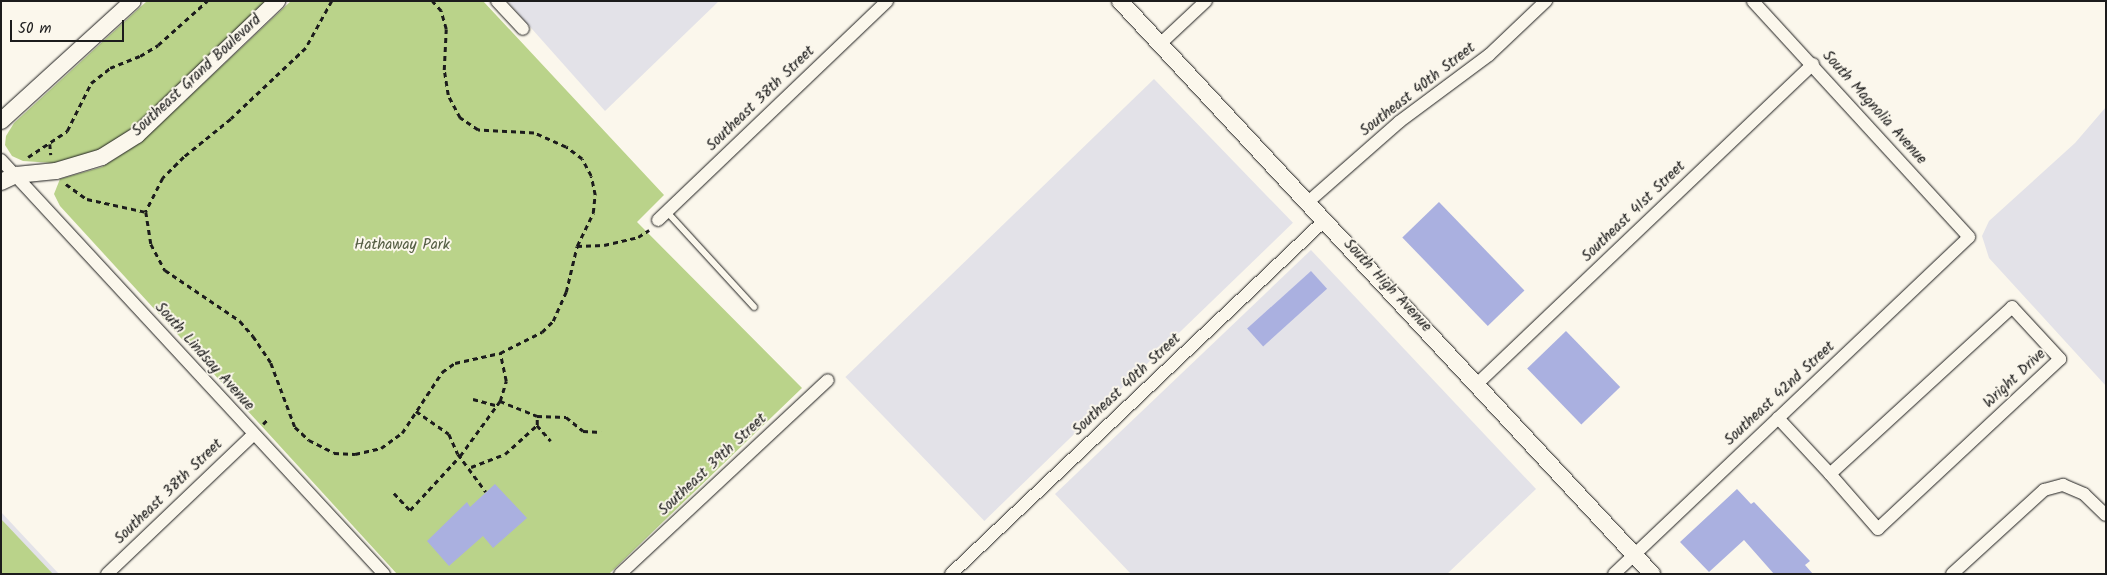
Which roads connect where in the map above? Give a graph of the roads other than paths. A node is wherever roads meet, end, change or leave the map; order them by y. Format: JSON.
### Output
{"nodes":[{"id":1,"x":133,"y":1,"type":"edge"},
{"id":2,"x":277,"y":1,"type":"edge"},
{"id":3,"x":497,"y":1,"type":"edge"},
{"id":4,"x":887,"y":1,"type":"edge"},
{"id":5,"x":1120,"y":1,"type":"edge"},
{"id":6,"x":1206,"y":1,"type":"edge"},
{"id":7,"x":1546,"y":1,"type":"edge"},
{"id":8,"x":1753,"y":1,"type":"edge"},
{"id":9,"x":523,"y":29,"type":"dead end"},
{"id":10,"x":1160,"y":44,"type":"junction"},
{"id":11,"x":1813,"y":64,"type":"junction"},
{"id":12,"x":1,"y":121,"type":"edge"},
{"id":13,"x":6,"y":171,"type":"edge"},
{"id":14,"x":1308,"y":202,"type":"junction"},
{"id":15,"x":663,"y":216,"type":"joint"},
{"id":16,"x":1325,"y":220,"type":"junction"},
{"id":17,"x":1969,"y":237,"type":"joint"},
{"id":18,"x":754,"y":308,"type":"dead end"},
{"id":19,"x":828,"y":380,"type":"dead end"},
{"id":20,"x":1477,"y":384,"type":"junction"},
{"id":21,"x":1778,"y":418,"type":"junction"},
{"id":22,"x":253,"y":434,"type":"junction"},
{"id":23,"x":1830,"y":474,"type":"junction"},
{"id":24,"x":2106,"y":515,"type":"edge"},
{"id":25,"x":1634,"y":555,"type":"junction"},
{"id":26,"x":107,"y":574,"type":"edge"},
{"id":27,"x":384,"y":574,"type":"edge"},
{"id":28,"x":620,"y":574,"type":"edge"},
{"id":29,"x":951,"y":574,"type":"edge"},
{"id":30,"x":1614,"y":574,"type":"edge"},
{"id":31,"x":1652,"y":574,"type":"edge"},
{"id":32,"x":1952,"y":574,"type":"edge"}],
"edges":[{"from":1,"to":12,"type":"street"},
{"from":2,"to":13,"type":"street","name":"Southeast Grand Boulevard"},
{"from":3,"to":9,"type":"street"},
{"from":4,"to":15,"type":"street","name":"Southeast 38th Street"},
{"from":5,"to":10,"type":"street","name":"South High Avenue"},
{"from":6,"to":10,"type":"street"},
{"from":7,"to":14,"type":"street","name":"Southeast 40th Street"},
{"from":8,"to":11,"type":"street","name":"South Magnolia Avenue"},
{"from":10,"to":14,"type":"street","name":"South High Avenue"},
{"from":11,"to":17,"type":"street","name":"South Magnolia Avenue"},
{"from":11,"to":20,"type":"street","name":"Southeast 41st Street"},
{"from":13,"to":22,"type":"street","name":"South Lindsay Avenue"},
{"from":14,"to":16,"type":"street","name":"South High Avenue"},
{"from":15,"to":18,"type":"lane"},
{"from":16,"to":20,"type":"street","name":"South High Avenue"},
{"from":16,"to":29,"type":"street","name":"Southeast 40th Street"},
{"from":17,"to":21,"type":"street","name":"Southeast 42nd Street"},
{"from":19,"to":28,"type":"street","name":"Southeast 39th Street"},
{"from":20,"to":25,"type":"street","name":"South High Avenue"},
{"from":21,"to":23,"type":"street","name":"Wright Drive"},
{"from":21,"to":25,"type":"street","name":"Southeast 42nd Street"},
{"from":22,"to":26,"type":"street","name":"Southeast 38th Street"},
{"from":22,"to":27,"type":"street","name":"South Lindsay Avenue"},
{"from":23,"to":23,"type":"street","name":"Wright Drive"},
{"from":24,"to":32,"type":"street"},
{"from":25,"to":30,"type":"street","name":"Southeast 42nd Street"},
{"from":25,"to":31,"type":"street","name":"South High Avenue"}]}
